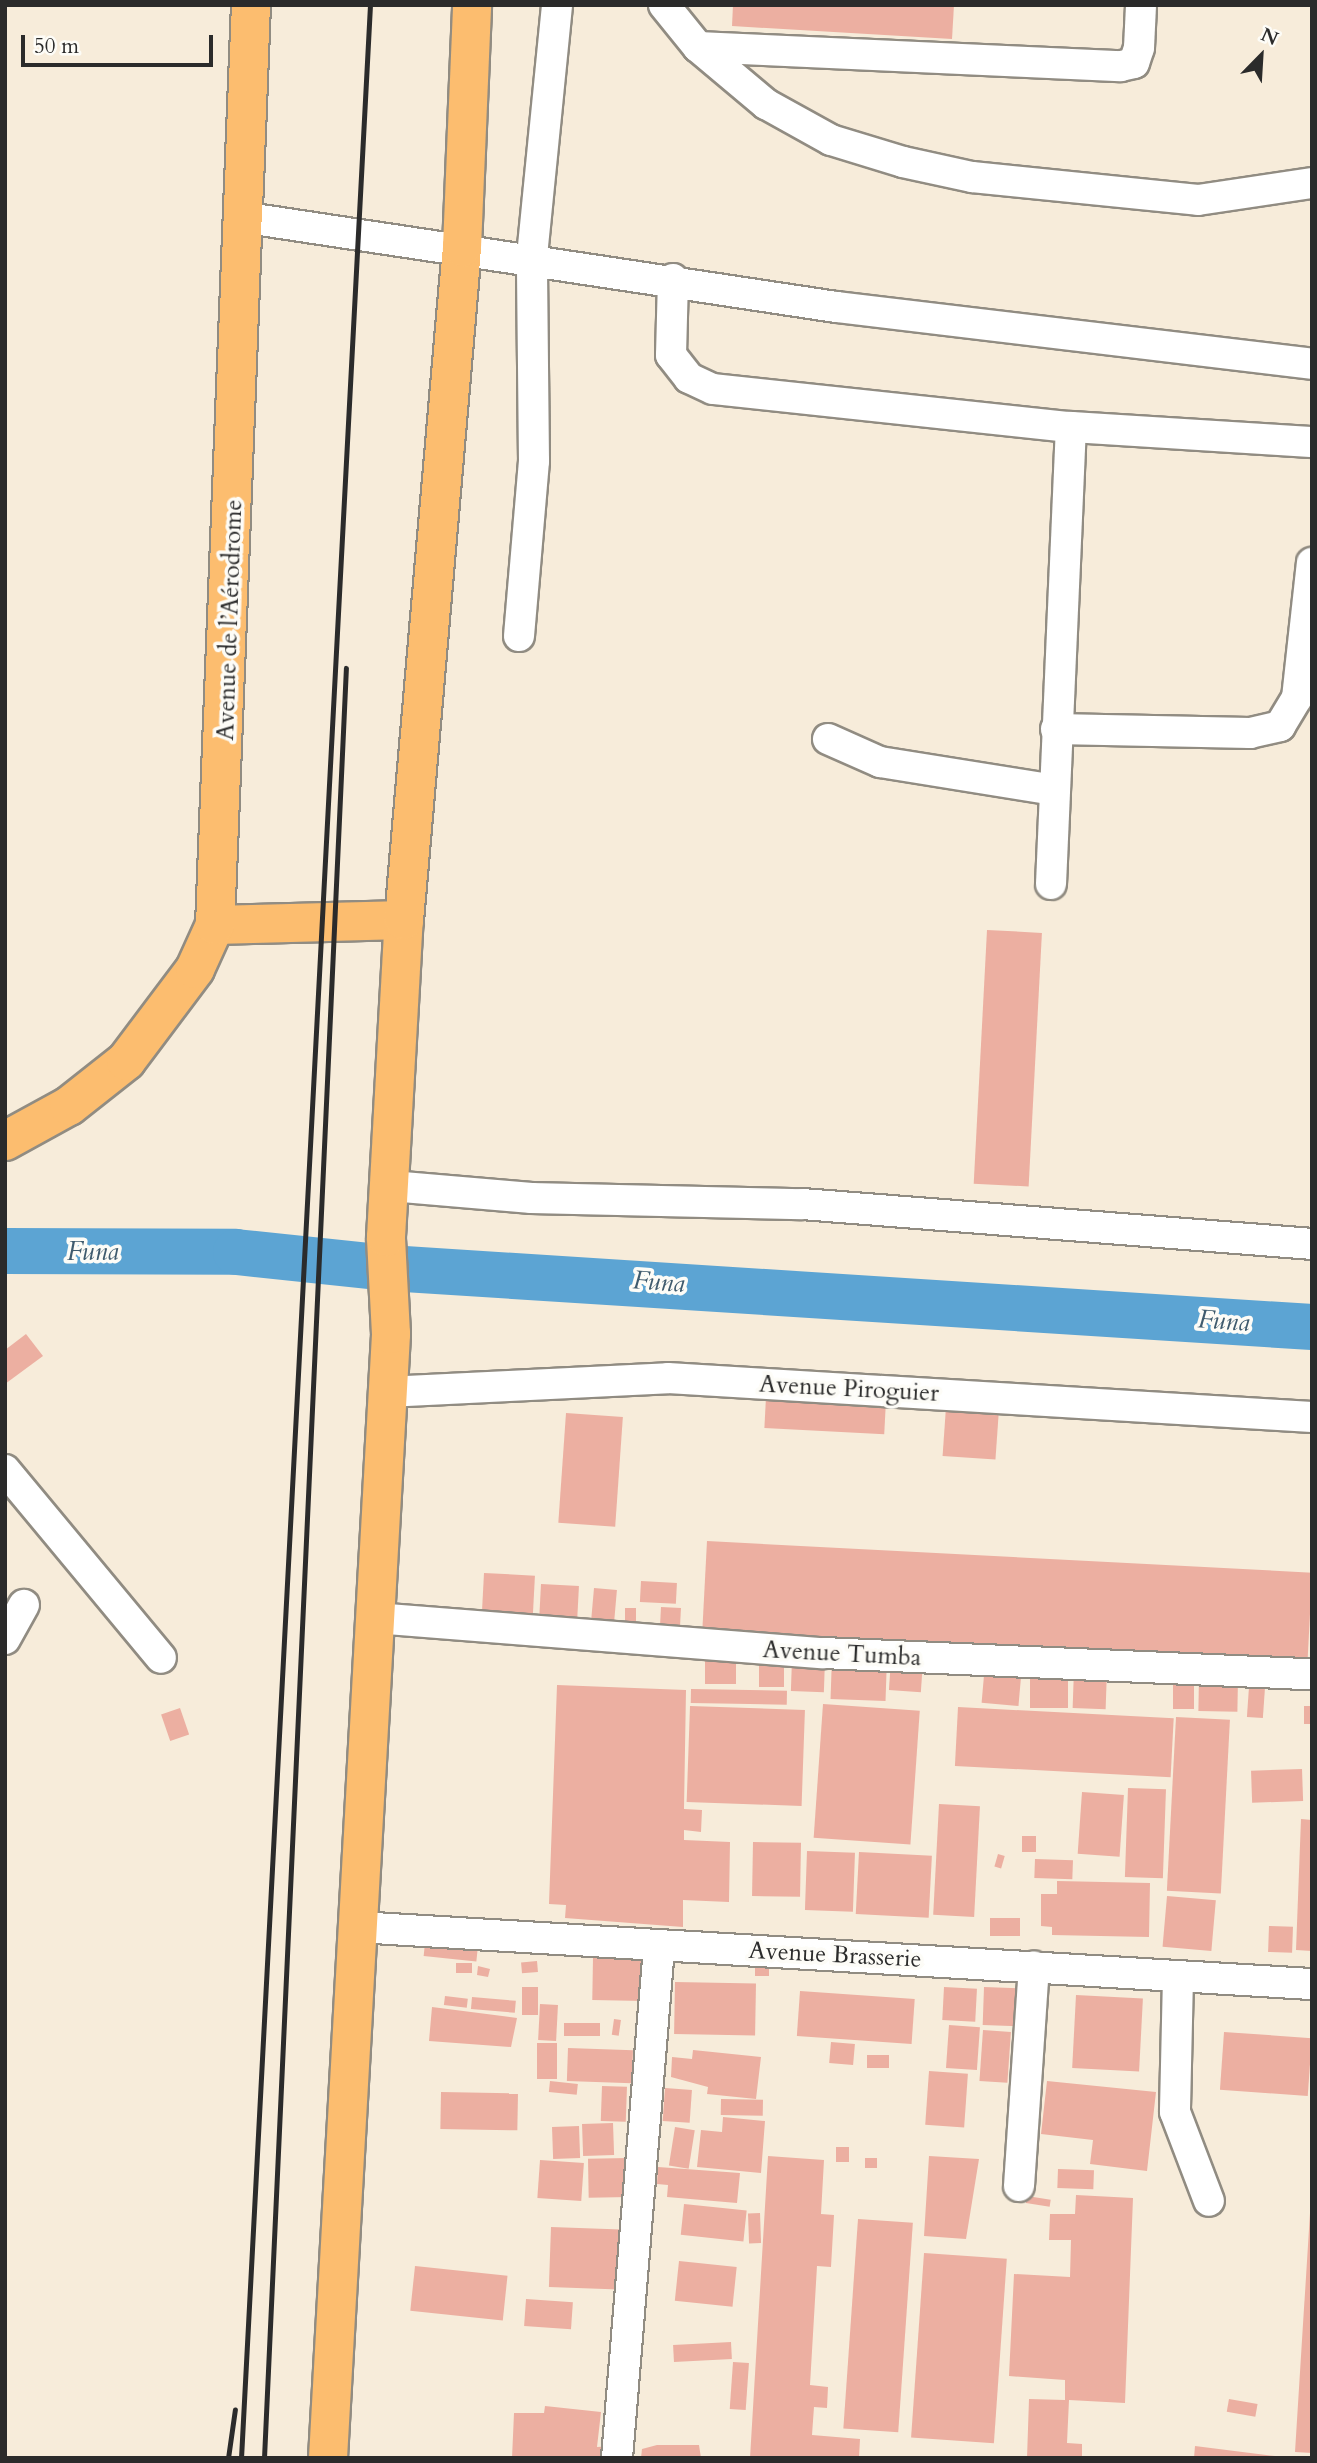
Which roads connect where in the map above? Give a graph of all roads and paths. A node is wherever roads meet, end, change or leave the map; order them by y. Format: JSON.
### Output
{"nodes":[{"id":1,"x":251,"y":5,"type":"edge"},
{"id":2,"x":472,"y":5,"type":"edge"},
{"id":3,"x":557,"y":5,"type":"edge"},
{"id":4,"x":664,"y":5,"type":"edge"},
{"id":5,"x":1142,"y":5,"type":"edge"},
{"id":6,"x":698,"y":47,"type":"junction"},
{"id":7,"x":1312,"y":183,"type":"edge"},
{"id":8,"x":241,"y":217,"type":"junction"},
{"id":9,"x":462,"y":247,"type":"junction"},
{"id":10,"x":532,"y":257,"type":"junction"},
{"id":11,"x":673,"y":279,"type":"junction"},
{"id":12,"x":1312,"y":364,"type":"edge"},
{"id":13,"x":1071,"y":427,"type":"junction"},
{"id":14,"x":1312,"y":442,"type":"edge"},
{"id":15,"x":1312,"y":563,"type":"edge"},
{"id":16,"x":519,"y":636,"type":"dead end"},
{"id":17,"x":1056,"y":730,"type":"junction"},
{"id":18,"x":828,"y":739,"type":"dead end"},
{"id":19,"x":1054,"y":790,"type":"junction"},
{"id":20,"x":1051,"y":884,"type":"dead end"},
{"id":21,"x":404,"y":920,"type":"junction"},
{"id":22,"x":215,"y":925,"type":"junction"},
{"id":23,"x":5,"y":1141,"type":"edge"},
{"id":24,"x":391,"y":1186,"type":"junction"},
{"id":25,"x":1312,"y":1244,"type":"edge"},
{"id":26,"x":386,"y":1392,"type":"junction"},
{"id":27,"x":1312,"y":1417,"type":"edge"},
{"id":28,"x":5,"y":1470,"type":"edge"},
{"id":29,"x":24,"y":1605,"type":"dead end"},
{"id":30,"x":374,"y":1618,"type":"junction"},
{"id":31,"x":5,"y":1639,"type":"edge"},
{"id":32,"x":161,"y":1658,"type":"dead end"},
{"id":33,"x":1312,"y":1674,"type":"edge"},
{"id":34,"x":357,"y":1927,"type":"junction"},
{"id":35,"x":659,"y":1947,"type":"junction"},
{"id":36,"x":1034,"y":1967,"type":"junction"},
{"id":37,"x":1178,"y":1977,"type":"junction"},
{"id":38,"x":1312,"y":1984,"type":"edge"},
{"id":39,"x":1019,"y":2186,"type":"dead end"},
{"id":40,"x":1209,"y":2201,"type":"dead end"},
{"id":41,"x":328,"y":2458,"type":"edge"},
{"id":42,"x":617,"y":2458,"type":"edge"}],
"edges":[{"from":1,"to":8,"type":"main road","name":"Avenue de l’Aérodrome"},
{"from":2,"to":9,"type":"main road"},
{"from":3,"to":10,"type":"street"},
{"from":4,"to":6,"type":"street"},
{"from":5,"to":6,"type":"street"},
{"from":6,"to":7,"type":"street"},
{"from":8,"to":9,"type":"street"},
{"from":8,"to":22,"type":"main road","name":"Avenue de l’Aérodrome"},
{"from":9,"to":10,"type":"street"},
{"from":9,"to":21,"type":"main road"},
{"from":10,"to":11,"type":"street"},
{"from":10,"to":16,"type":"street"},
{"from":11,"to":12,"type":"street"},
{"from":11,"to":13,"type":"street"},
{"from":13,"to":14,"type":"street"},
{"from":13,"to":17,"type":"street"},
{"from":15,"to":17,"type":"street"},
{"from":17,"to":19,"type":"street"},
{"from":18,"to":19,"type":"street"},
{"from":19,"to":20,"type":"street"},
{"from":21,"to":22,"type":"main road"},
{"from":21,"to":24,"type":"main road"},
{"from":22,"to":23,"type":"main road","name":"Avenue de l’Aérodrome"},
{"from":24,"to":25,"type":"street"},
{"from":24,"to":26,"type":"main road"},
{"from":26,"to":27,"type":"street","name":"Avenue Piroguier"},
{"from":26,"to":30,"type":"main road"},
{"from":28,"to":32,"type":"street"},
{"from":29,"to":31,"type":"street"},
{"from":30,"to":33,"type":"street","name":"Avenue Tumba"},
{"from":30,"to":34,"type":"main road"},
{"from":34,"to":35,"type":"street","name":"Avenue Brasserie"},
{"from":34,"to":41,"type":"main road"},
{"from":35,"to":36,"type":"street","name":"Avenue Brasserie"},
{"from":35,"to":42,"type":"street"},
{"from":36,"to":37,"type":"street","name":"Avenue Brasserie"},
{"from":36,"to":39,"type":"street"},
{"from":37,"to":38,"type":"street","name":"Avenue Brasserie"},
{"from":37,"to":40,"type":"street"}]}
